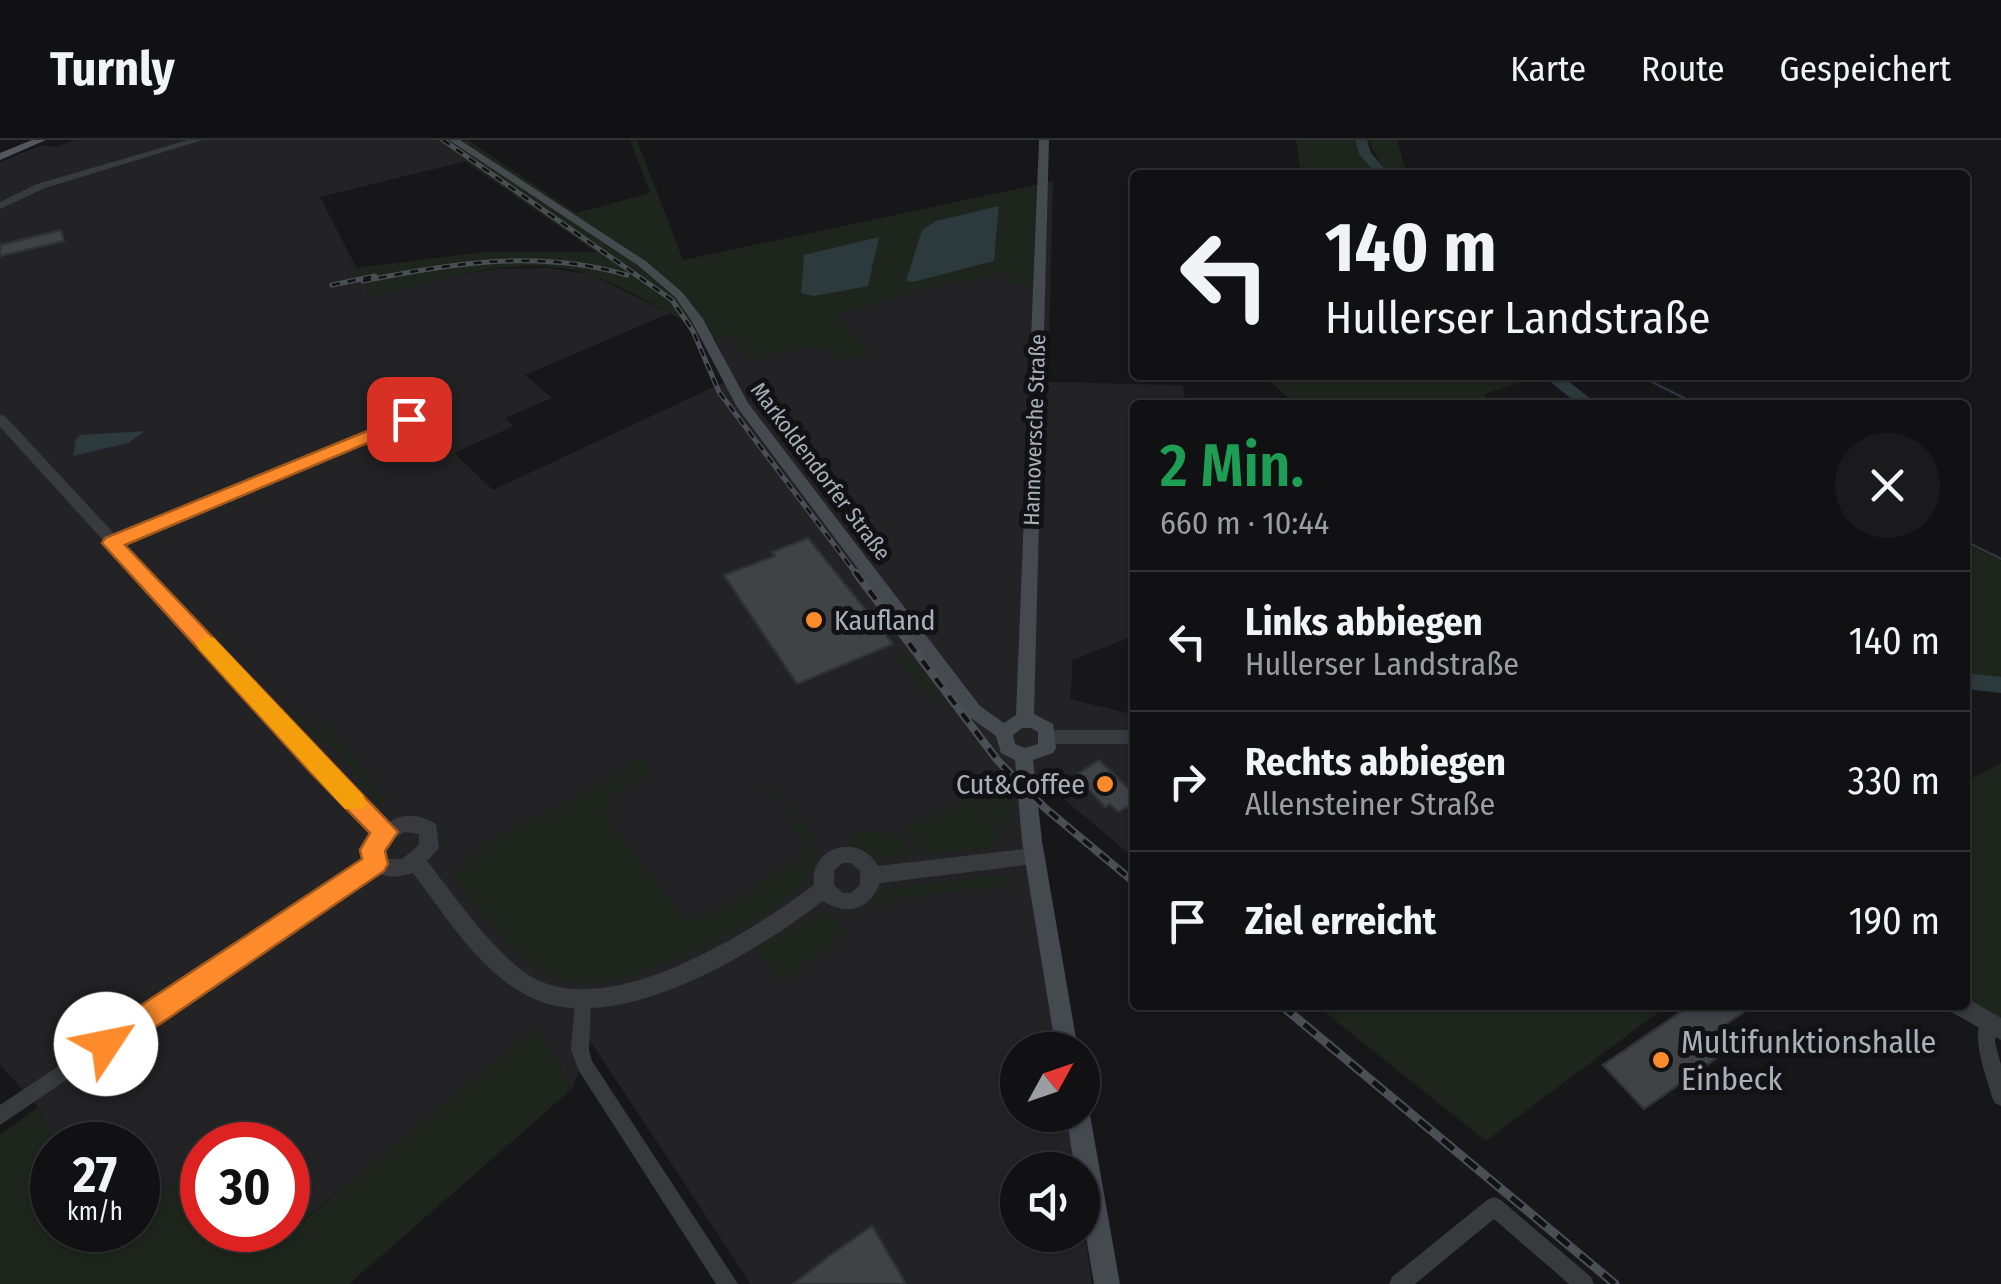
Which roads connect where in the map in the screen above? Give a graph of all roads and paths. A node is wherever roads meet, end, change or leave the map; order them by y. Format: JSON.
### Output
{"nodes":[{"id":1,"x":41,"y":140,"type":"edge"},
{"id":2,"x":198,"y":140,"type":"edge"},
{"id":3,"x":454,"y":140,"type":"edge"},
{"id":4,"x":1044,"y":140,"type":"edge"},
{"id":5,"x":0,"y":157,"type":"edge"},
{"id":6,"x":0,"y":206,"type":"edge"},
{"id":7,"x":0,"y":418,"type":"edge"},
{"id":8,"x":409,"y":419,"type":"dead end"},
{"id":9,"x":112,"y":543,"type":"junction"},
{"id":10,"x":1025,"y":720,"type":"junction"},
{"id":11,"x":1004,"y":733,"type":"junction"},
{"id":12,"x":1050,"y":738,"type":"junction"},
{"id":13,"x":1130,"y":738,"type":"edge"},
{"id":14,"x":1024,"y":756,"type":"junction"},
{"id":15,"x":386,"y":832,"type":"junction"},
{"id":16,"x":1034,"y":856,"type":"junction"},
{"id":17,"x":416,"y":862,"type":"junction"},
{"id":18,"x":375,"y":864,"type":"junction"},
{"id":19,"x":872,"y":875,"type":"junction"},
{"id":20,"x":823,"y":890,"type":"junction"},
{"id":21,"x":583,"y":1000,"type":"junction"},
{"id":22,"x":1967,"y":1010,"type":"edge"},
{"id":23,"x":1994,"y":1026,"type":"edge"},
{"id":24,"x":1064,"y":1032,"type":"edge"},
{"id":25,"x":1997,"y":1072,"type":"edge"},
{"id":26,"x":2001,"y":1097,"type":"edge"},
{"id":27,"x":0,"y":1116,"type":"edge"},
{"id":28,"x":1081,"y":1132,"type":"edge"},
{"id":29,"x":728,"y":1284,"type":"edge"},
{"id":30,"x":1107,"y":1284,"type":"edge"},
{"id":31,"x":1399,"y":1284,"type":"edge"},
{"id":32,"x":1584,"y":1284,"type":"edge"}],
"edges":[{"from":1,"to":5,"type":"main road"},
{"from":2,"to":6,"type":"street"},
{"from":3,"to":11,"type":"main road","name":"Markoldendorfer Straße"},
{"from":4,"to":10,"type":"main road","name":"Hannoversche Straße"},
{"from":7,"to":9,"type":"street"},
{"from":8,"to":9,"type":"street"},
{"from":9,"to":15,"type":"street"},
{"from":10,"to":11,"type":"main road"},
{"from":10,"to":12,"type":"main road"},
{"from":11,"to":14,"type":"main road"},
{"from":12,"to":13,"type":"street"},
{"from":12,"to":14,"type":"main road"},
{"from":14,"to":16,"type":"main road"},
{"from":15,"to":17,"type":"street"},
{"from":15,"to":18,"type":"street"},
{"from":16,"to":19,"type":"street"},
{"from":16,"to":24,"type":"main road"},
{"from":17,"to":18,"type":"street"},
{"from":17,"to":21,"type":"street"},
{"from":18,"to":27,"type":"street"},
{"from":19,"to":20,"type":"street"},
{"from":19,"to":20,"type":"street"},
{"from":20,"to":21,"type":"street"},
{"from":21,"to":29,"type":"street"},
{"from":22,"to":23,"type":"street"},
{"from":23,"to":25,"type":"street"},
{"from":25,"to":26,"type":"street"},
{"from":28,"to":30,"type":"main road"},
{"from":31,"to":32,"type":"street"}]}
